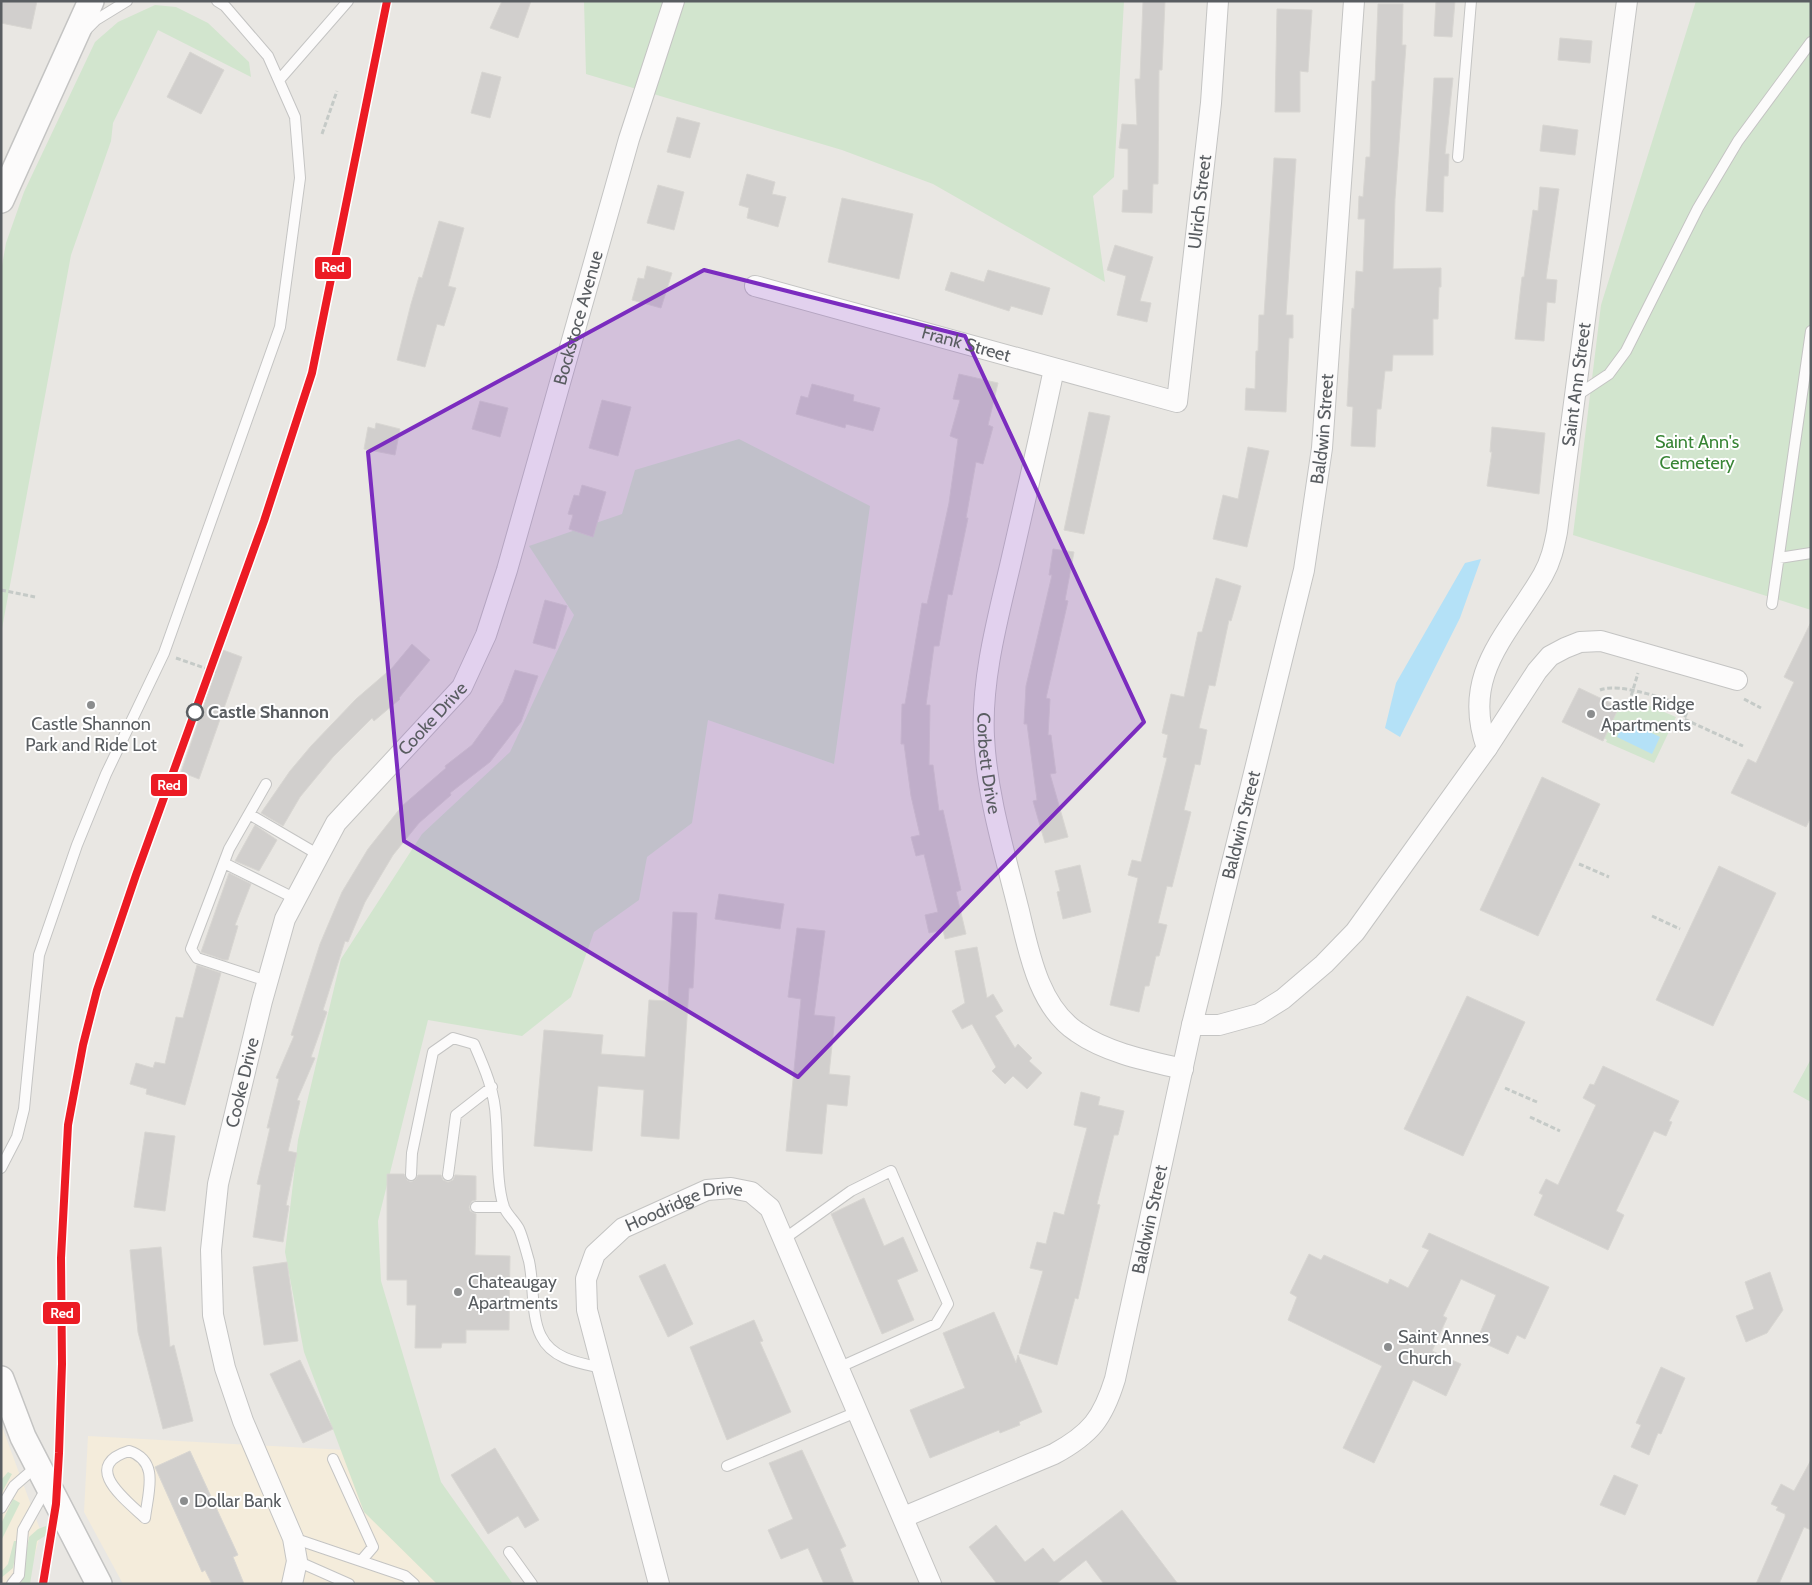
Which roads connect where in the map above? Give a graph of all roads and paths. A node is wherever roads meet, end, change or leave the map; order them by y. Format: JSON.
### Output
{"nodes":[{"id":1,"x":91,"y":1,"type":"edge"},
{"id":2,"x":127,"y":1,"type":"edge"},
{"id":3,"x":216,"y":1,"type":"edge"},
{"id":4,"x":348,"y":1,"type":"edge"},
{"id":5,"x":674,"y":1,"type":"edge"},
{"id":6,"x":1218,"y":1,"type":"edge"},
{"id":7,"x":1354,"y":1,"type":"edge"},
{"id":8,"x":1471,"y":1,"type":"edge"},
{"id":9,"x":1628,"y":1,"type":"edge"},
{"id":10,"x":1811,"y":42,"type":"edge"},
{"id":11,"x":71,"y":45,"type":"junction"},
{"id":12,"x":280,"y":79,"type":"junction"},
{"id":13,"x":337,"y":92,"type":"dead end"},
{"id":14,"x":322,"y":134,"type":"dead end"},
{"id":15,"x":1458,"y":157,"type":"dead end"},
{"id":16,"x":1,"y":200,"type":"edge"},
{"id":17,"x":755,"y":286,"type":"dead end"},
{"id":18,"x":1811,"y":331,"type":"edge"},
{"id":19,"x":1054,"y":369,"type":"junction"},
{"id":20,"x":1576,"y":396,"type":"junction"},
{"id":21,"x":1177,"y":402,"type":"joint"},
{"id":22,"x":1811,"y":554,"type":"edge"},
{"id":23,"x":1779,"y":558,"type":"junction"},
{"id":24,"x":1,"y":590,"type":"edge"},
{"id":25,"x":35,"y":597,"type":"dead end"},
{"id":26,"x":1772,"y":604,"type":"dead end"},
{"id":27,"x":486,"y":636,"type":"joint"},
{"id":28,"x":164,"y":654,"type":"junction"},
{"id":29,"x":1641,"y":664,"type":"dead end"},
{"id":30,"x":216,"y":672,"type":"dead end"},
{"id":31,"x":1738,"y":688,"type":"joint"},
{"id":32,"x":1600,"y":690,"type":"dead end"},
{"id":33,"x":1632,"y":691,"type":"junction"},
{"id":34,"x":1761,"y":708,"type":"dead end"},
{"id":35,"x":1627,"y":710,"type":"dead end"},
{"id":36,"x":1743,"y":746,"type":"dead end"},
{"id":37,"x":1487,"y":748,"type":"junction"},
{"id":38,"x":266,"y":784,"type":"dead end"},
{"id":39,"x":249,"y":814,"type":"junction"},
{"id":40,"x":319,"y":855,"type":"junction"},
{"id":41,"x":224,"y":863,"type":"junction"},
{"id":42,"x":1579,"y":864,"type":"dead end"},
{"id":43,"x":1609,"y":877,"type":"dead end"},
{"id":44,"x":296,"y":899,"type":"junction"},
{"id":45,"x":1652,"y":916,"type":"dead end"},
{"id":46,"x":1680,"y":929,"type":"dead end"},
{"id":47,"x":267,"y":981,"type":"junction"},
{"id":48,"x":1192,"y":1025,"type":"junction"},
{"id":49,"x":1183,"y":1069,"type":"junction"},
{"id":50,"x":492,"y":1088,"type":"junction"},
{"id":51,"x":1505,"y":1088,"type":"dead end"},
{"id":52,"x":1537,"y":1102,"type":"dead end"},
{"id":53,"x":1530,"y":1117,"type":"dead end"},
{"id":54,"x":1560,"y":1130,"type":"dead end"},
{"id":55,"x":1,"y":1168,"type":"edge"},
{"id":56,"x":411,"y":1174,"type":"dead end"},
{"id":57,"x":448,"y":1175,"type":"dead end"},
{"id":58,"x":476,"y":1207,"type":"dead end"},
{"id":59,"x":504,"y":1207,"type":"junction"},
{"id":60,"x":784,"y":1239,"type":"junction"},
{"id":61,"x":840,"y":1367,"type":"junction"},
{"id":62,"x":602,"y":1368,"type":"junction"},
{"id":63,"x":2,"y":1383,"type":"edge"},
{"id":64,"x":859,"y":1411,"type":"junction"},
{"id":65,"x":333,"y":1459,"type":"dead end"},
{"id":66,"x":727,"y":1466,"type":"dead end"},
{"id":67,"x":42,"y":1476,"type":"junction"},
{"id":68,"x":1,"y":1508,"type":"edge"},
{"id":69,"x":904,"y":1517,"type":"junction"},
{"id":70,"x":145,"y":1518,"type":"joint"},
{"id":71,"x":293,"y":1538,"type":"junction"},
{"id":72,"x":509,"y":1552,"type":"dead end"},
{"id":73,"x":296,"y":1561,"type":"junction"},
{"id":74,"x":361,"y":1561,"type":"junction"},
{"id":75,"x":12,"y":1584,"type":"edge"},
{"id":76,"x":99,"y":1584,"type":"edge"},
{"id":77,"x":292,"y":1584,"type":"edge"},
{"id":78,"x":349,"y":1584,"type":"edge"},
{"id":79,"x":414,"y":1584,"type":"edge"},
{"id":80,"x":532,"y":1584,"type":"edge"},
{"id":81,"x":659,"y":1584,"type":"edge"},
{"id":82,"x":932,"y":1584,"type":"edge"}],
"edges":[{"from":1,"to":11,"type":"street"},
{"from":2,"to":11,"type":"lane"},
{"from":3,"to":12,"type":"lane"},
{"from":4,"to":12,"type":"lane"},
{"from":5,"to":27,"type":"street","name":"Bockstoce Avenue"},
{"from":6,"to":21,"type":"street","name":"Ulrich Street"},
{"from":7,"to":48,"type":"street","name":"Baldwin Street"},
{"from":8,"to":15,"type":"lane"},
{"from":9,"to":20,"type":"street","name":"Saint Ann Street"},
{"from":10,"to":20,"type":"lane"},
{"from":11,"to":16,"type":"street"},
{"from":12,"to":28,"type":"lane"},
{"from":13,"to":14,"type":"path"},
{"from":17,"to":19,"type":"street","name":"Frank Street"},
{"from":18,"to":23,"type":"lane"},
{"from":19,"to":21,"type":"street","name":"Frank Street"},
{"from":19,"to":49,"type":"street","name":"Corbett Drive"},
{"from":20,"to":37,"type":"street","name":"Saint Ann Street"},
{"from":22,"to":23,"type":"lane"},
{"from":23,"to":26,"type":"lane"},
{"from":24,"to":25,"type":"path"},
{"from":27,"to":40,"type":"street","name":"Cooke Drive"},
{"from":28,"to":30,"type":"path"},
{"from":28,"to":55,"type":"lane"},
{"from":29,"to":33,"type":"path"},
{"from":31,"to":34,"type":"path"},
{"from":31,"to":37,"type":"street"},
{"from":32,"to":33,"type":"path"},
{"from":33,"to":35,"type":"path"},
{"from":33,"to":36,"type":"path"},
{"from":37,"to":48,"type":"street"},
{"from":38,"to":39,"type":"lane"},
{"from":39,"to":40,"type":"lane"},
{"from":39,"to":41,"type":"lane"},
{"from":40,"to":44,"type":"street","name":"Cooke Drive"},
{"from":41,"to":44,"type":"lane"},
{"from":41,"to":47,"type":"lane"},
{"from":42,"to":43,"type":"path"},
{"from":44,"to":47,"type":"street","name":"Cooke Drive"},
{"from":45,"to":46,"type":"path"},
{"from":47,"to":71,"type":"street","name":"Cooke Drive"},
{"from":48,"to":49,"type":"street","name":"Baldwin Street"},
{"from":49,"to":69,"type":"street","name":"Baldwin Street"},
{"from":50,"to":56,"type":"lane"},
{"from":50,"to":57,"type":"lane"},
{"from":50,"to":59,"type":"lane"},
{"from":51,"to":52,"type":"path"},
{"from":53,"to":54,"type":"path"},
{"from":58,"to":59,"type":"lane"},
{"from":59,"to":62,"type":"lane"},
{"from":60,"to":61,"type":"street","name":"Hoodridge Drive"},
{"from":60,"to":61,"type":"lane"},
{"from":60,"to":62,"type":"street","name":"Hoodridge Drive"},
{"from":61,"to":64,"type":"street","name":"Hoodridge Drive"},
{"from":62,"to":81,"type":"street","name":"Hoodridge Drive"},
{"from":63,"to":67,"type":"street"},
{"from":64,"to":66,"type":"lane"},
{"from":64,"to":69,"type":"street","name":"Hoodridge Drive"},
{"from":65,"to":74,"type":"lane"},
{"from":67,"to":68,"type":"lane"},
{"from":67,"to":75,"type":"lane"},
{"from":67,"to":76,"type":"street"},
{"from":69,"to":82,"type":"street","name":"Hoodridge Drive"},
{"from":70,"to":70,"type":"lane"},
{"from":71,"to":73,"type":"street","name":"Cooke Drive"},
{"from":71,"to":74,"type":"lane"},
{"from":72,"to":80,"type":"lane"},
{"from":73,"to":77,"type":"street","name":"Cooke Drive"},
{"from":73,"to":78,"type":"lane"},
{"from":74,"to":79,"type":"lane"}]}
